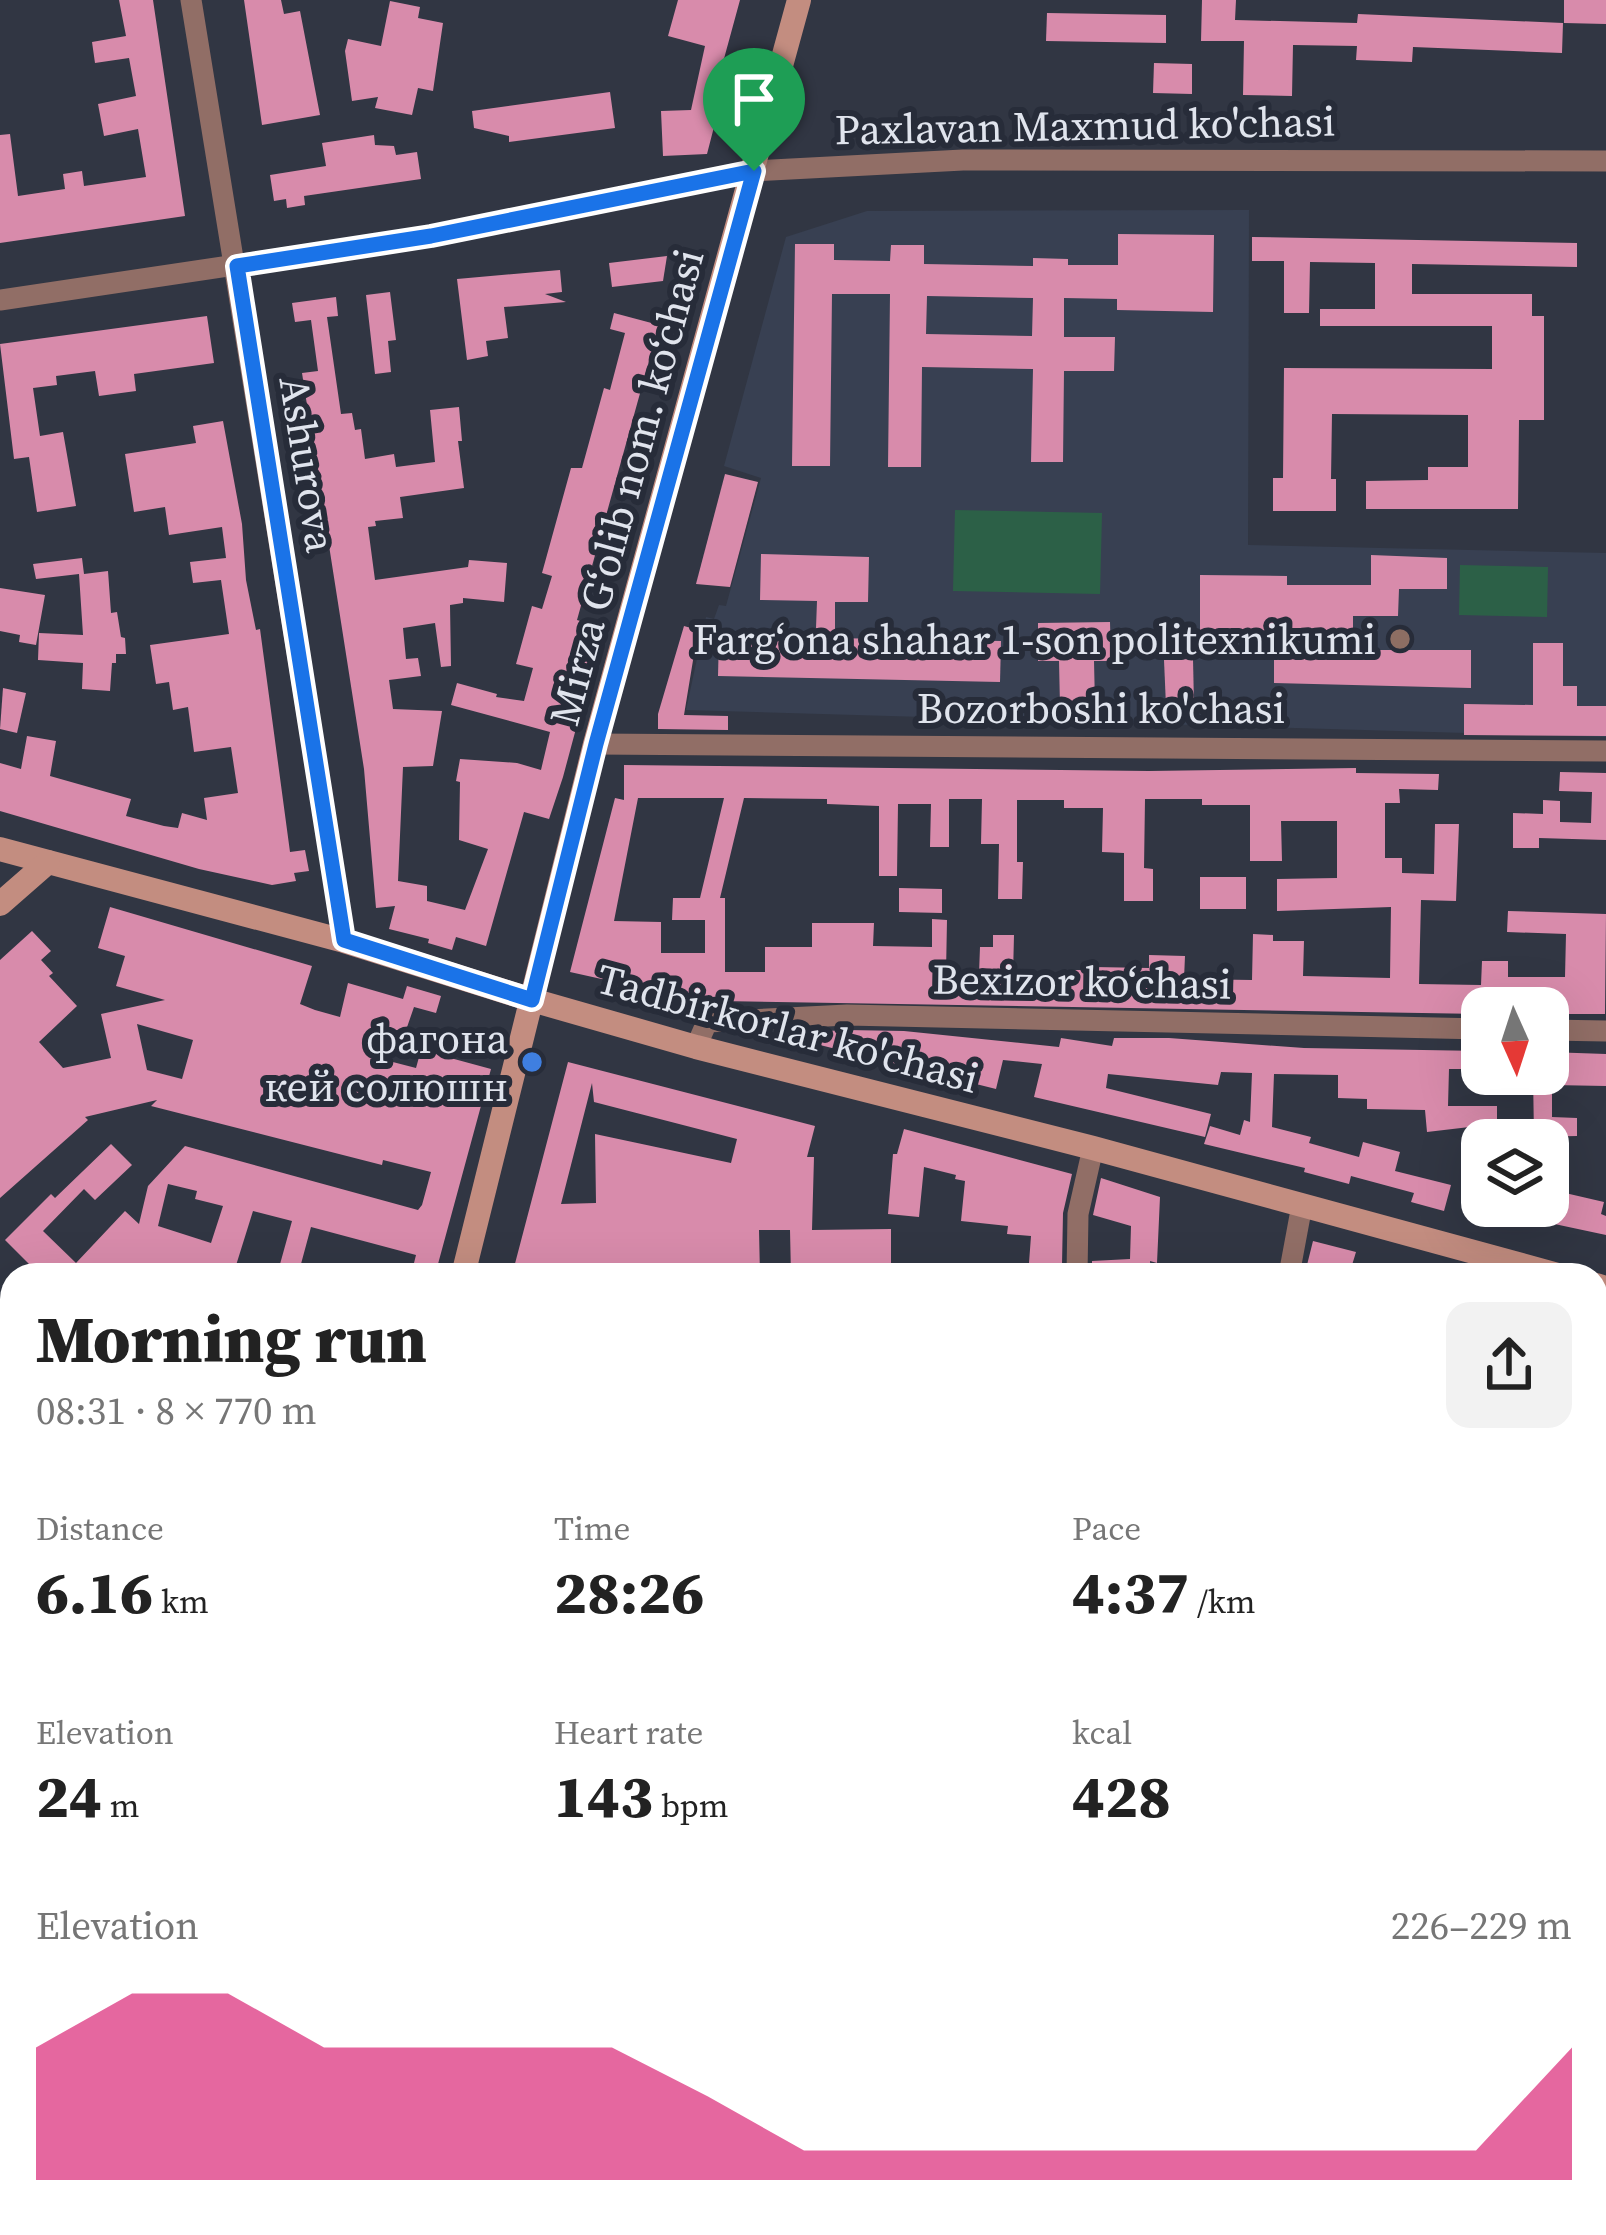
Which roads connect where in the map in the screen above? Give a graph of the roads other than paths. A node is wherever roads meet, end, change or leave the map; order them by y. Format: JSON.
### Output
{"nodes":[{"id":1,"x":191,"y":0,"type":"edge"},
{"id":2,"x":799,"y":0,"type":"edge"},
{"id":3,"x":1606,"y":161,"type":"edge"},
{"id":4,"x":754,"y":171,"type":"junction"},
{"id":5,"x":237,"y":266,"type":"junction"},
{"id":6,"x":0,"y":300,"type":"edge"},
{"id":7,"x":596,"y":744,"type":"junction"},
{"id":8,"x":1606,"y":751,"type":"edge"},
{"id":9,"x":0,"y":849,"type":"edge"},
{"id":10,"x":48,"y":862,"type":"junction"},
{"id":11,"x":0,"y":904,"type":"edge"},
{"id":12,"x":344,"y":940,"type":"junction"},
{"id":13,"x":532,"y":1000,"type":"junction"},
{"id":14,"x":1461,"y":1029,"type":"edge"},
{"id":15,"x":1569,"y":1030,"type":"edge"},
{"id":16,"x":1606,"y":1031,"type":"edge"},
{"id":17,"x":696,"y":1047,"type":"junction"},
{"id":18,"x":1093,"y":1148,"type":"junction"},
{"id":19,"x":1302,"y":1205,"type":"junction"},
{"id":20,"x":466,"y":1263,"type":"edge"},
{"id":21,"x":1077,"y":1263,"type":"edge"},
{"id":22,"x":1291,"y":1263,"type":"edge"},
{"id":23,"x":1514,"y":1263,"type":"edge"}],
"edges":[{"from":1,"to":5,"type":"street","name":"Ashurova"},
{"from":2,"to":4,"type":"main road","name":"Mirza G‘olib nom. ko‘chasi"},
{"from":3,"to":4,"type":"street","name":"Paxlavan Maxmud ko'chasi"},
{"from":4,"to":5,"type":"street","name":"Paxlavan Maxmud ko'chasi"},
{"from":4,"to":7,"type":"main road","name":"Mirza G‘olib nom. ko‘chasi"},
{"from":5,"to":6,"type":"street","name":"Paxlavan Maxmud ko'chasi"},
{"from":5,"to":12,"type":"street","name":"Ashurova"},
{"from":7,"to":8,"type":"street","name":"Bozorboshi ko'chasi"},
{"from":7,"to":13,"type":"main road","name":"Mirza G‘olib nom. ko‘chasi"},
{"from":9,"to":10,"type":"main road","name":"Tadbirkorlar ko'chasi"},
{"from":10,"to":11,"type":"main road"},
{"from":10,"to":12,"type":"main road","name":"Tadbirkorlar ko'chasi"},
{"from":12,"to":13,"type":"main road","name":"Tadbirkorlar ko'chasi"},
{"from":13,"to":17,"type":"main road","name":"Tadbirkorlar ko'chasi"},
{"from":13,"to":20,"type":"main road","name":"Mirza G‘olib nom. ko‘chasi"},
{"from":14,"to":17,"type":"street","name":"Bexizor koʻchasi"},
{"from":15,"to":16,"type":"street"},
{"from":17,"to":18,"type":"main road","name":"Tadbirkorlar ko'chasi"},
{"from":18,"to":19,"type":"main road","name":"Tadbirkorlar ko'chasi"},
{"from":18,"to":21,"type":"street"},
{"from":19,"to":22,"type":"street"},
{"from":19,"to":23,"type":"main road","name":"Tadbirkorlar ko'chasi"}]}
